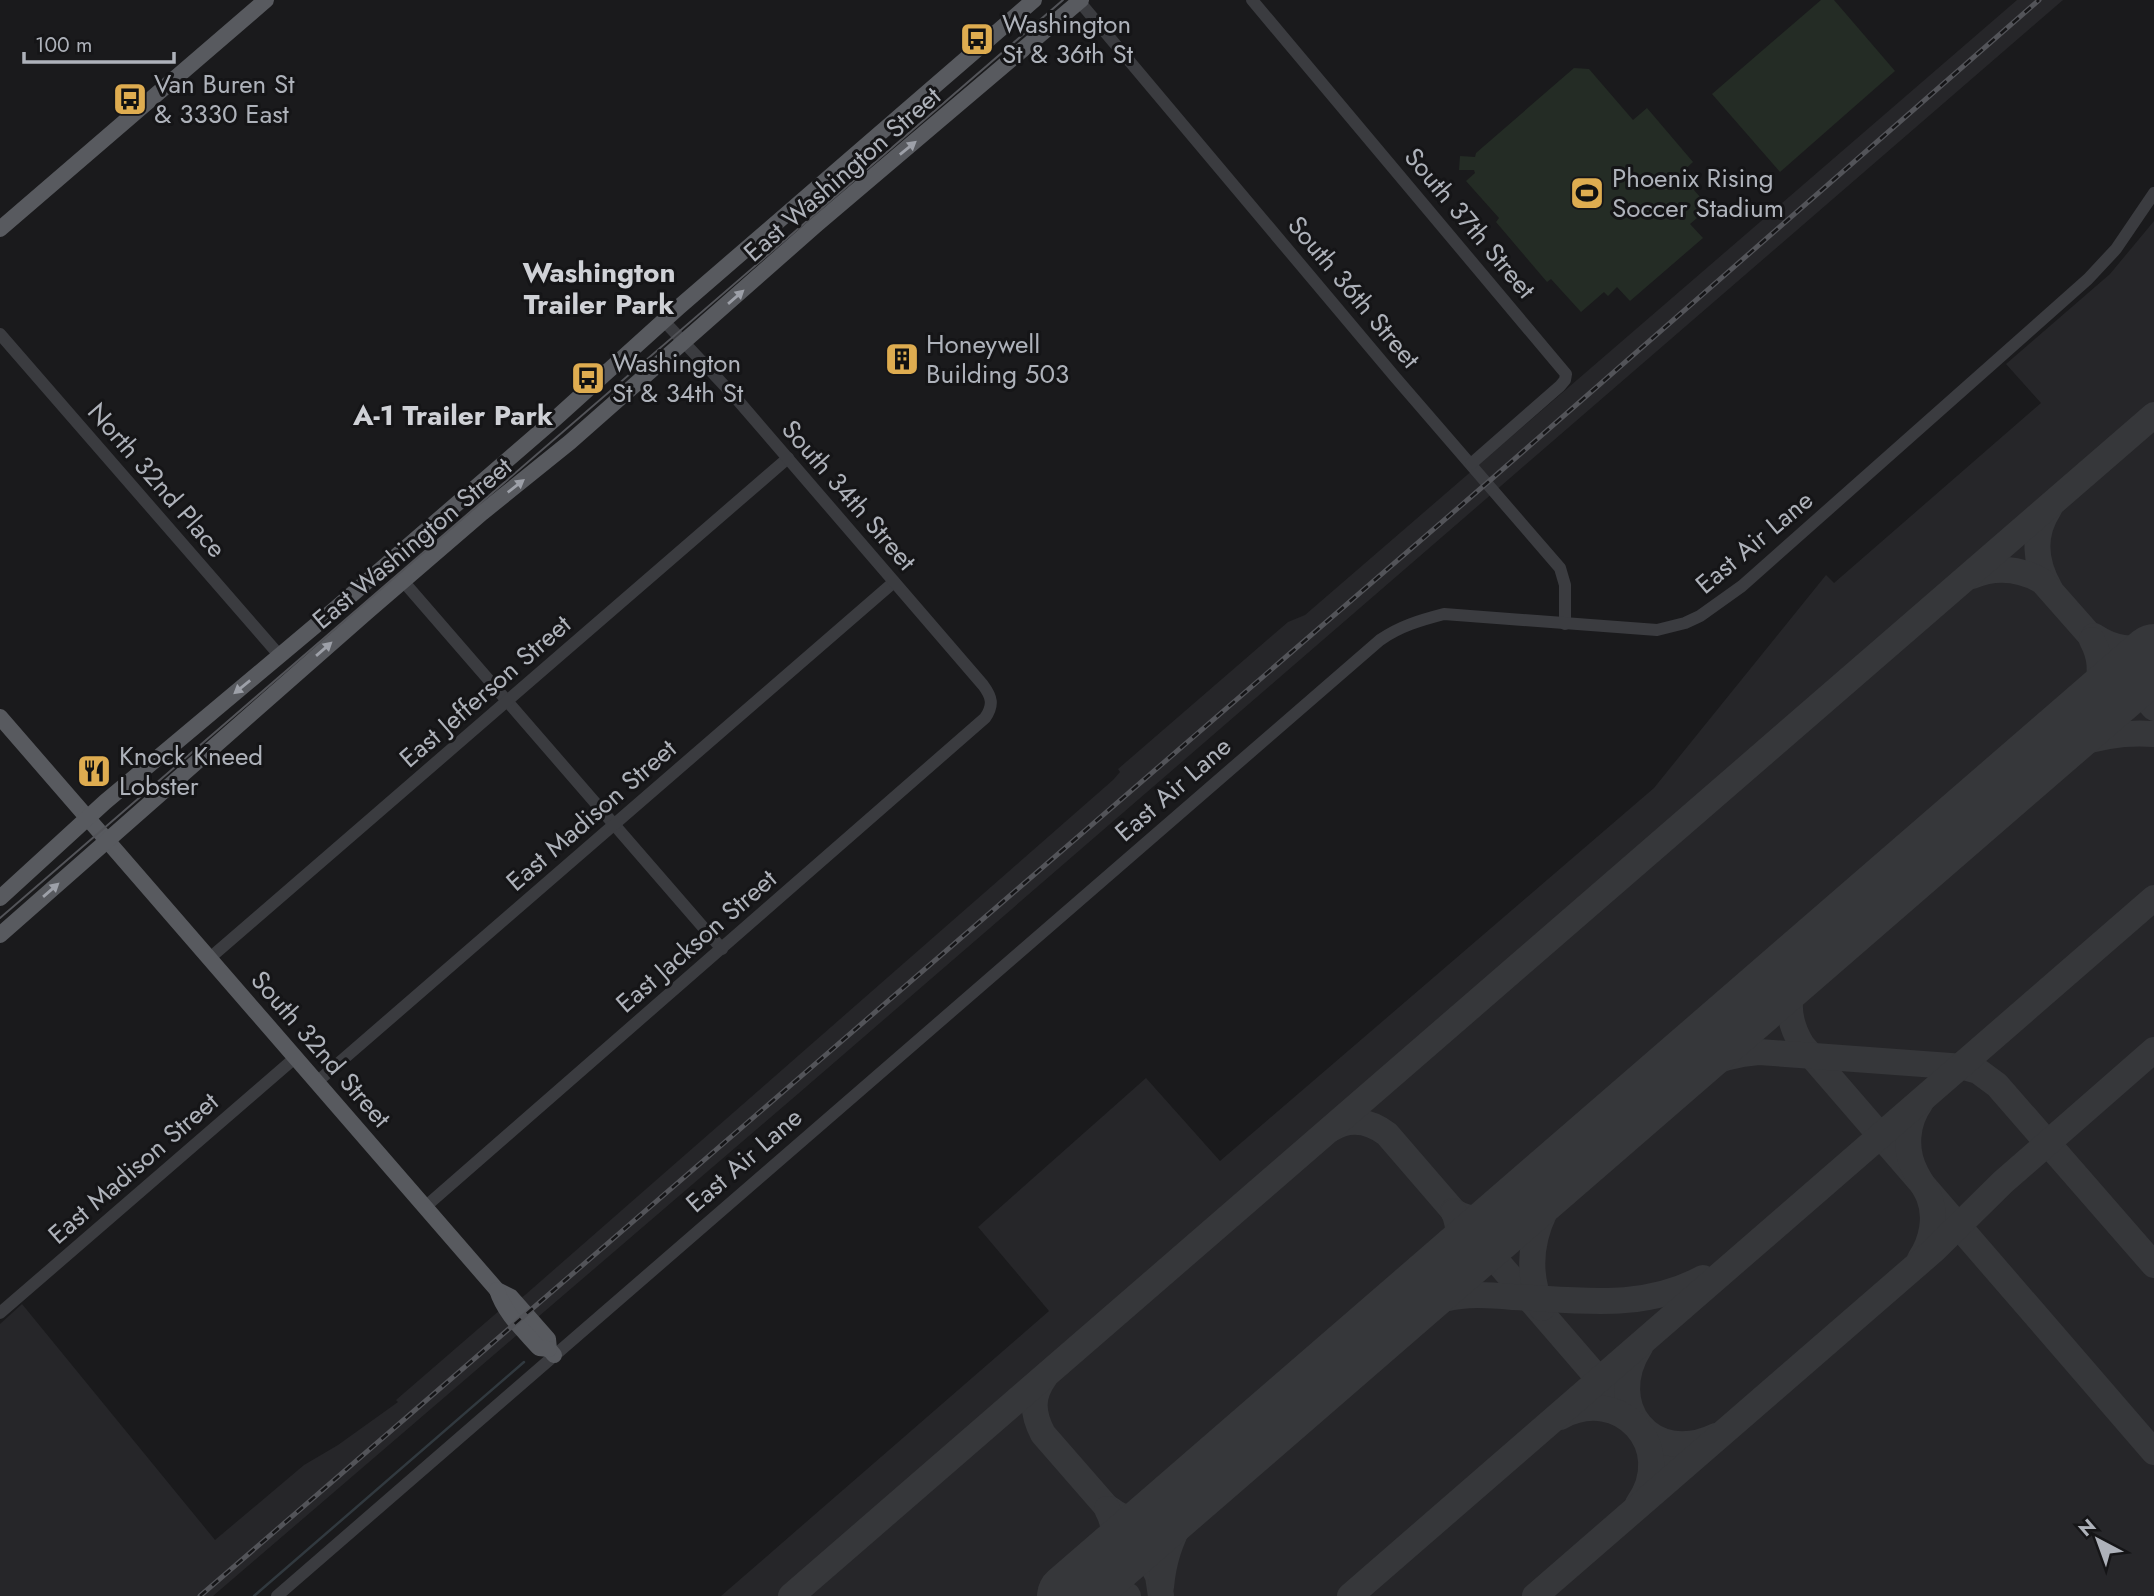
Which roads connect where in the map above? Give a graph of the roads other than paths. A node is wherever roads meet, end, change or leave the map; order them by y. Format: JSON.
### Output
{"nodes":[{"id":1,"x":266,"y":0,"type":"edge"},
{"id":2,"x":1034,"y":0,"type":"edge"},
{"id":3,"x":1080,"y":0,"type":"edge"},
{"id":4,"x":1252,"y":0,"type":"edge"},
{"id":5,"x":2154,"y":193,"type":"edge"},
{"id":6,"x":0,"y":229,"type":"edge"},
{"id":7,"x":664,"y":321,"type":"junction"},
{"id":8,"x":0,"y":334,"type":"edge"},
{"id":9,"x":685,"y":342,"type":"junction"},
{"id":10,"x":788,"y":458,"type":"junction"},
{"id":11,"x":1471,"y":464,"type":"junction"},
{"id":12,"x":402,"y":581,"type":"junction"},
{"id":13,"x":894,"y":582,"type":"junction"},
{"id":14,"x":1565,"y":624,"type":"junction"},
{"id":15,"x":280,"y":656,"type":"junction"},
{"id":16,"x":508,"y":701,"type":"junction"},
{"id":17,"x":992,"y":705,"type":"joint"},
{"id":18,"x":0,"y":717,"type":"edge"},
{"id":19,"x":88,"y":818,"type":"junction"},
{"id":20,"x":614,"y":825,"type":"junction"},
{"id":21,"x":108,"y":840,"type":"junction"},
{"id":22,"x":0,"y":898,"type":"edge"},
{"id":23,"x":0,"y":935,"type":"edge"},
{"id":24,"x":722,"y":948,"type":"junction"},
{"id":25,"x":211,"y":957,"type":"junction"},
{"id":26,"x":296,"y":1057,"type":"junction"},
{"id":27,"x":318,"y":1082,"type":"junction"},
{"id":28,"x":425,"y":1207,"type":"junction"},
{"id":29,"x":0,"y":1313,"type":"edge"},
{"id":30,"x":552,"y":1352,"type":"junction"},
{"id":31,"x":277,"y":1596,"type":"edge"}],
"edges":[{"from":1,"to":6,"type":"main road"},
{"from":2,"to":7,"type":"main road","name":"East Washington Street"},
{"from":9,"to":3,"type":"main road","name":"East Washington Street","one_way":true},
{"from":3,"to":11,"type":"street","name":"South 36th Street"},
{"from":4,"to":11,"type":"street","name":"South 37th Street"},
{"from":5,"to":14,"type":"street","name":"East Air Lane"},
{"from":7,"to":9,"type":"street","name":"South 34th Street"},
{"from":7,"to":15,"type":"main road","name":"East Washington Street"},
{"from":8,"to":15,"type":"street","name":"North 32nd Place"},
{"from":9,"to":10,"type":"street","name":"South 34th Street"},
{"from":12,"to":9,"type":"main road","name":"East Washington Street","one_way":true},
{"from":10,"to":13,"type":"street","name":"South 34th Street"},
{"from":10,"to":16,"type":"street","name":"East Jefferson Street"},
{"from":11,"to":14,"type":"street","name":"South 36th Street"},
{"from":12,"to":16,"type":"street"},
{"from":21,"to":12,"type":"main road","name":"East Washington Street","one_way":true},
{"from":13,"to":17,"type":"street","name":"South 34th Street"},
{"from":13,"to":20,"type":"street","name":"East Madison Street"},
{"from":14,"to":30,"type":"street","name":"East Air Lane"},
{"from":15,"to":19,"type":"main road","name":"East Washington Street","one_way":true},
{"from":16,"to":20,"type":"street"},
{"from":16,"to":25,"type":"street","name":"East Jefferson Street"},
{"from":17,"to":24,"type":"street","name":"East Jackson Street"},
{"from":18,"to":19,"type":"main road","name":"South 32nd Street"},
{"from":19,"to":21,"type":"main road","name":"South 32nd Street"},
{"from":19,"to":22,"type":"main road","name":"East Washington Street"},
{"from":20,"to":24,"type":"street"},
{"from":20,"to":27,"type":"street","name":"East Madison Street"},
{"from":23,"to":21,"type":"main road","name":"East Washington Street","one_way":true},
{"from":21,"to":25,"type":"main road","name":"South 32nd Street"},
{"from":24,"to":28,"type":"street","name":"East Jackson Street"},
{"from":25,"to":26,"type":"main road","name":"South 32nd Street"},
{"from":26,"to":27,"type":"main road","name":"South 32nd Street"},
{"from":26,"to":29,"type":"street","name":"East Madison Street"},
{"from":27,"to":28,"type":"main road","name":"South 32nd Street"},
{"from":28,"to":30,"type":"main road","name":"South 32nd Street"},
{"from":30,"to":31,"type":"street","name":"East Air Lane"}]}
